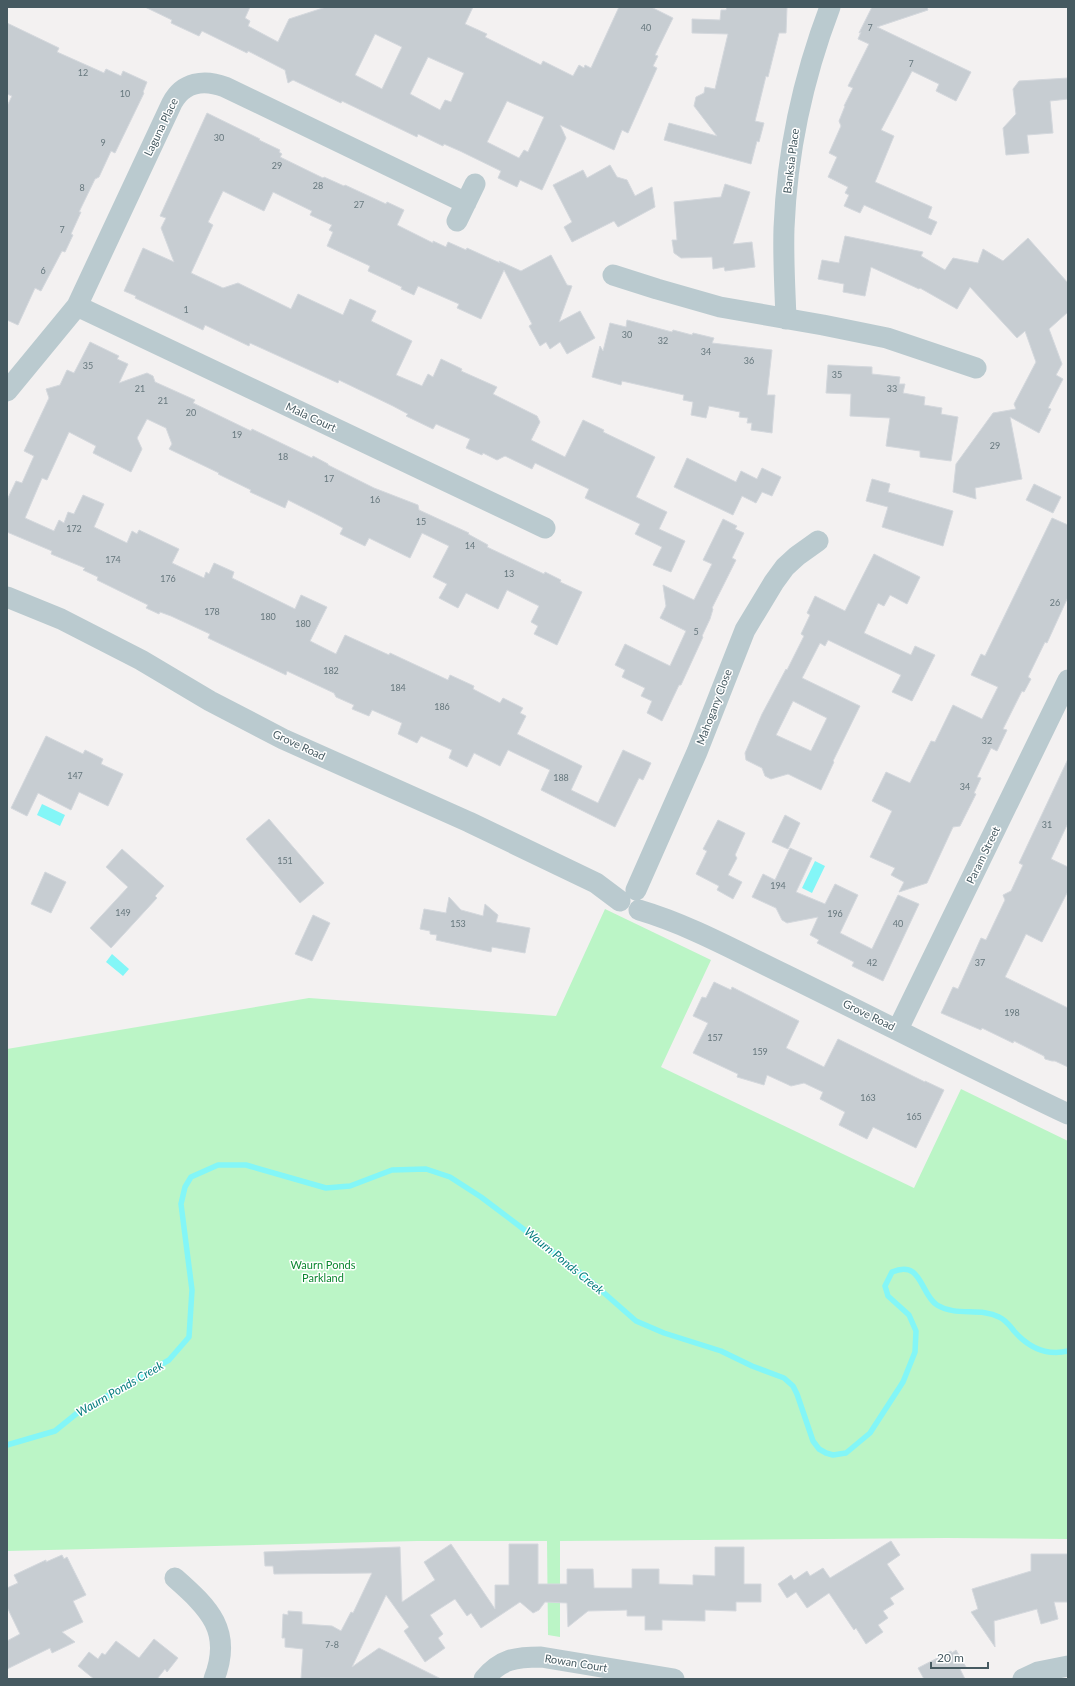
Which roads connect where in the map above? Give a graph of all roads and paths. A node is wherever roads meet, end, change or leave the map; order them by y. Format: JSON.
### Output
{"nodes":[{"id":1,"x":830,"y":7,"type":"edge"},
{"id":2,"x":475,"y":184,"type":"dead end"},
{"id":3,"x":613,"y":275,"type":"dead end"},
{"id":4,"x":77,"y":306,"type":"junction"},
{"id":5,"x":786,"y":319,"type":"junction"},
{"id":6,"x":976,"y":368,"type":"dead end"},
{"id":7,"x":7,"y":391,"type":"edge"},
{"id":8,"x":544,"y":528,"type":"dead end"},
{"id":9,"x":818,"y":541,"type":"dead end"},
{"id":10,"x":7,"y":597,"type":"edge"},
{"id":11,"x":1068,"y":680,"type":"edge"},
{"id":12,"x":1061,"y":713,"type":"edge"},
{"id":13,"x":633,"y":898,"type":"junction"},
{"id":14,"x":898,"y":1029,"type":"junction"},
{"id":15,"x":1068,"y":1114,"type":"edge"},
{"id":16,"x":175,"y":1578,"type":"dead end"},
{"id":17,"x":1068,"y":1666,"type":"edge"},
{"id":18,"x":214,"y":1679,"type":"edge"},
{"id":19,"x":484,"y":1679,"type":"edge"},
{"id":20,"x":674,"y":1679,"type":"edge"},
{"id":21,"x":1023,"y":1679,"type":"edge"}],
"edges":[{"from":1,"to":5,"type":"street","name":"Banksia Place"},
{"from":2,"to":4,"type":"street","name":"Laguna Place"},
{"from":3,"to":5,"type":"street"},
{"from":4,"to":7,"type":"street","name":"Laguna Place"},
{"from":4,"to":8,"type":"street","name":"Mala Court"},
{"from":5,"to":6,"type":"street"},
{"from":9,"to":13,"type":"street","name":"Mahogany Close"},
{"from":10,"to":13,"type":"street","name":"Grove Road"},
{"from":11,"to":12,"type":"street","name":"Param Street"},
{"from":12,"to":14,"type":"street","name":"Param Street"},
{"from":13,"to":14,"type":"street","name":"Grove Road"},
{"from":14,"to":15,"type":"street","name":"Grove Road"},
{"from":16,"to":18,"type":"street"},
{"from":17,"to":21,"type":"street"},
{"from":19,"to":20,"type":"street","name":"Rowan Court"}]}
